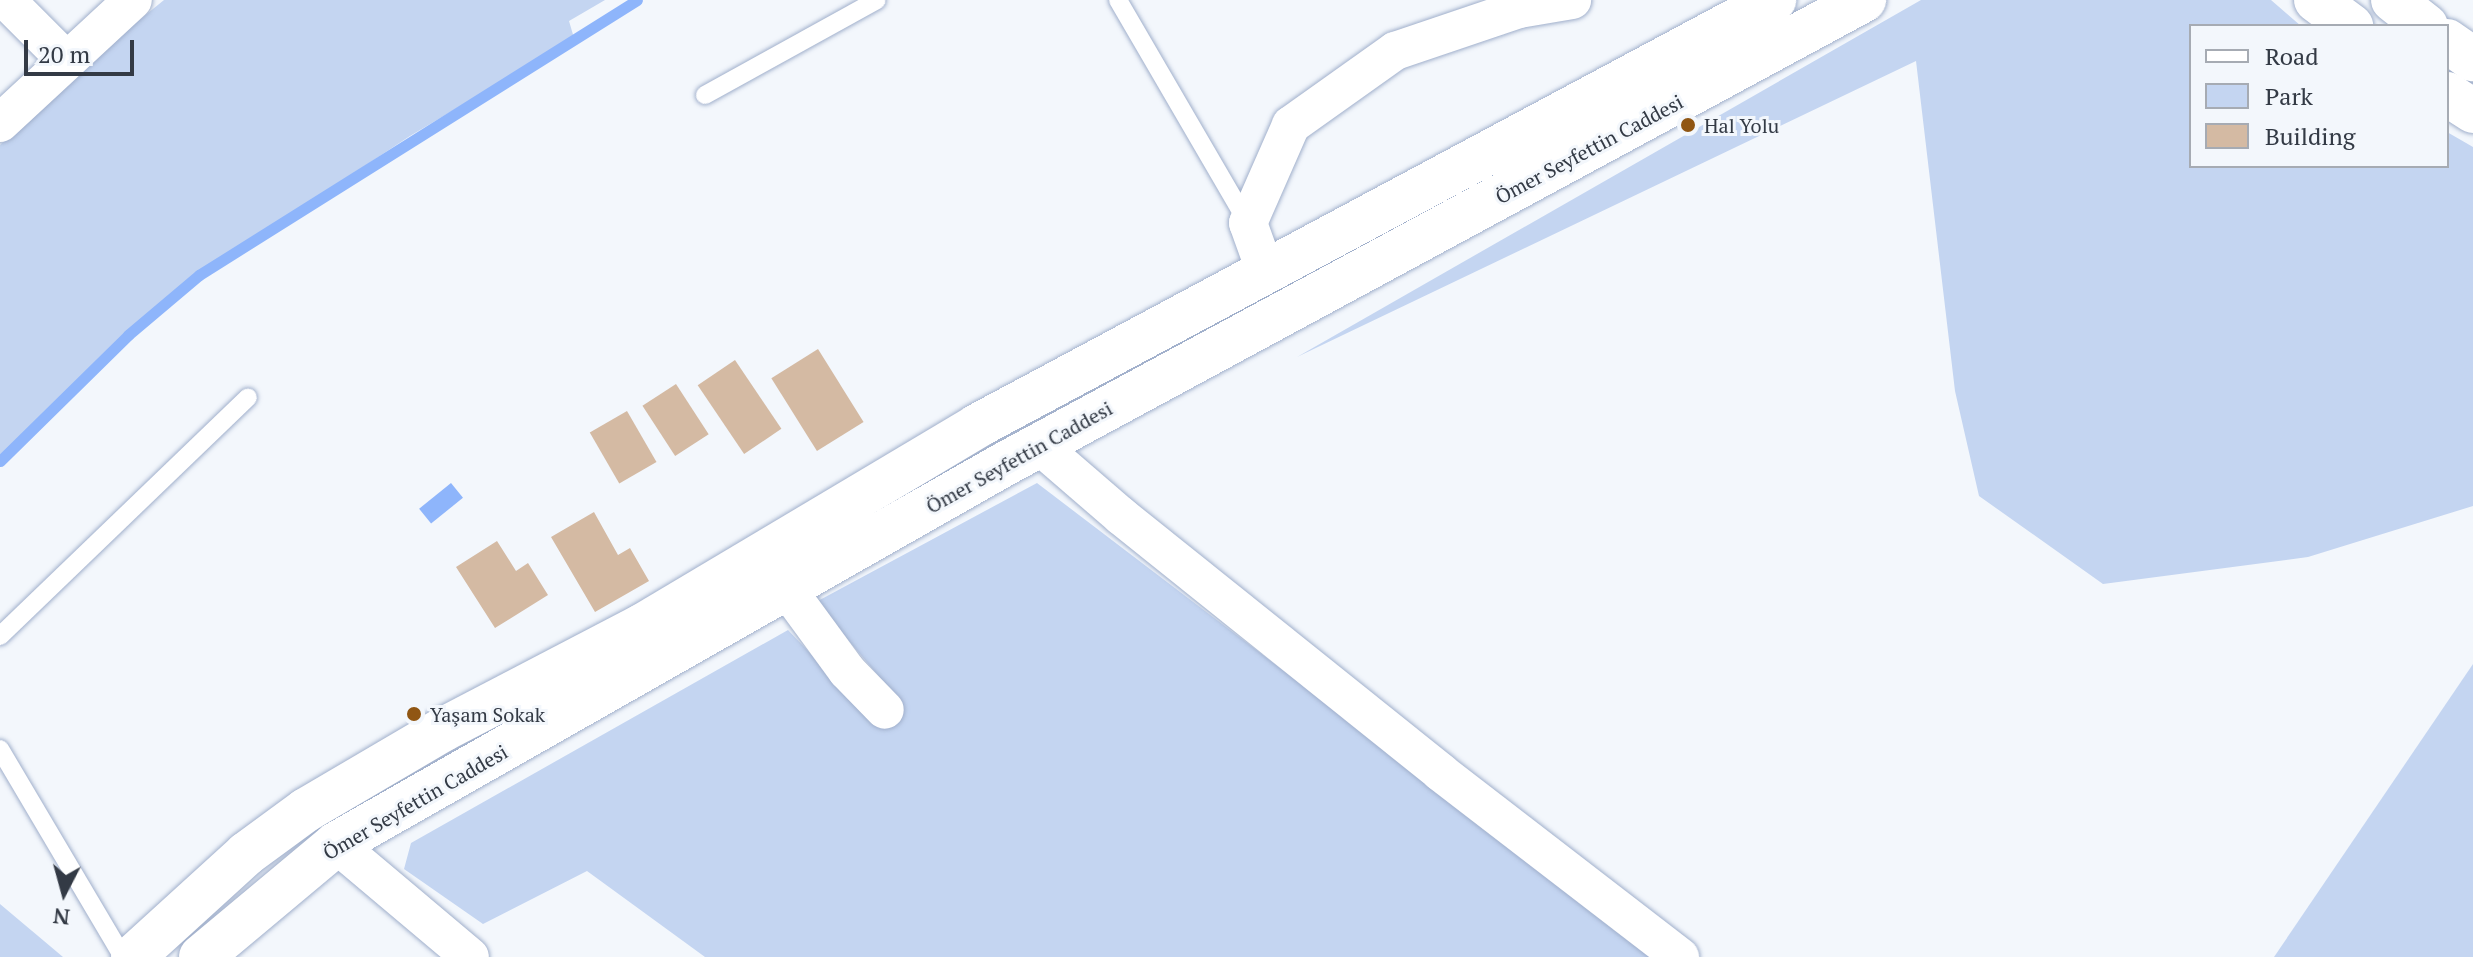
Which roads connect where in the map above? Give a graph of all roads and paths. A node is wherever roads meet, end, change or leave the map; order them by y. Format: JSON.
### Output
{"nodes":[{"id":1,"x":6,"y":0,"type":"edge"},
{"id":2,"x":133,"y":0,"type":"edge"},
{"id":3,"x":877,"y":0,"type":"edge"},
{"id":4,"x":1118,"y":0,"type":"edge"},
{"id":5,"x":1572,"y":0,"type":"edge"},
{"id":6,"x":1774,"y":0,"type":"edge"},
{"id":7,"x":1864,"y":0,"type":"edge"},
{"id":8,"x":2316,"y":0,"type":"edge"},
{"id":9,"x":2393,"y":0,"type":"edge"},
{"id":10,"x":2348,"y":24,"type":"edge"},
{"id":11,"x":2423,"y":24,"type":"edge"},
{"id":12,"x":2449,"y":42,"type":"edge"},
{"id":13,"x":2473,"y":59,"type":"edge"},
{"id":14,"x":67,"y":61,"type":"junction"},
{"id":15,"x":705,"y":95,"type":"dead end"},
{"id":16,"x":2449,"y":95,"type":"edge"},
{"id":17,"x":2473,"y":111,"type":"edge"},
{"id":18,"x":0,"y":123,"type":"edge"},
{"id":19,"x":1248,"y":223,"type":"junction"},
{"id":20,"x":1266,"y":273,"type":"junction"},
{"id":21,"x":248,"y":397,"type":"dead end"},
{"id":22,"x":1013,"y":408,"type":"junction"},
{"id":23,"x":1040,"y":446,"type":"junction"},
{"id":24,"x":787,"y":589,"type":"junction"},
{"id":25,"x":0,"y":636,"type":"edge"},
{"id":26,"x":885,"y":710,"type":"dead end"},
{"id":27,"x":0,"y":749,"type":"edge"},
{"id":28,"x":306,"y":810,"type":"junction"},
{"id":29,"x":336,"y":844,"type":"junction"},
{"id":30,"x":123,"y":957,"type":"edge"},
{"id":31,"x":133,"y":957,"type":"edge"},
{"id":32,"x":201,"y":957,"type":"edge"},
{"id":33,"x":470,"y":957,"type":"edge"},
{"id":34,"x":1680,"y":957,"type":"edge"}],
"edges":[{"from":1,"to":14,"type":"street"},
{"from":2,"to":14,"type":"street"},
{"from":3,"to":15,"type":"lane"},
{"from":4,"to":19,"type":"lane"},
{"from":5,"to":19,"type":"street"},
{"from":6,"to":20,"type":"street"},
{"from":7,"to":23,"type":"street","name":"Ömer Seyfettin Caddesi"},
{"from":8,"to":10,"type":"street"},
{"from":9,"to":11,"type":"street"},
{"from":12,"to":13,"type":"street"},
{"from":14,"to":18,"type":"street"},
{"from":16,"to":17,"type":"street"},
{"from":19,"to":20,"type":"street"},
{"from":20,"to":22,"type":"street"},
{"from":21,"to":25,"type":"lane"},
{"from":22,"to":23,"type":"street"},
{"from":22,"to":28,"type":"street"},
{"from":23,"to":24,"type":"street","name":"Ömer Seyfettin Caddesi"},
{"from":23,"to":34,"type":"street"},
{"from":24,"to":26,"type":"street"},
{"from":24,"to":29,"type":"street","name":"Ömer Seyfettin Caddesi"},
{"from":27,"to":30,"type":"lane"},
{"from":28,"to":29,"type":"street"},
{"from":28,"to":31,"type":"street"},
{"from":29,"to":32,"type":"street","name":"Ömer Seyfettin Caddesi"},
{"from":29,"to":33,"type":"street"}]}
